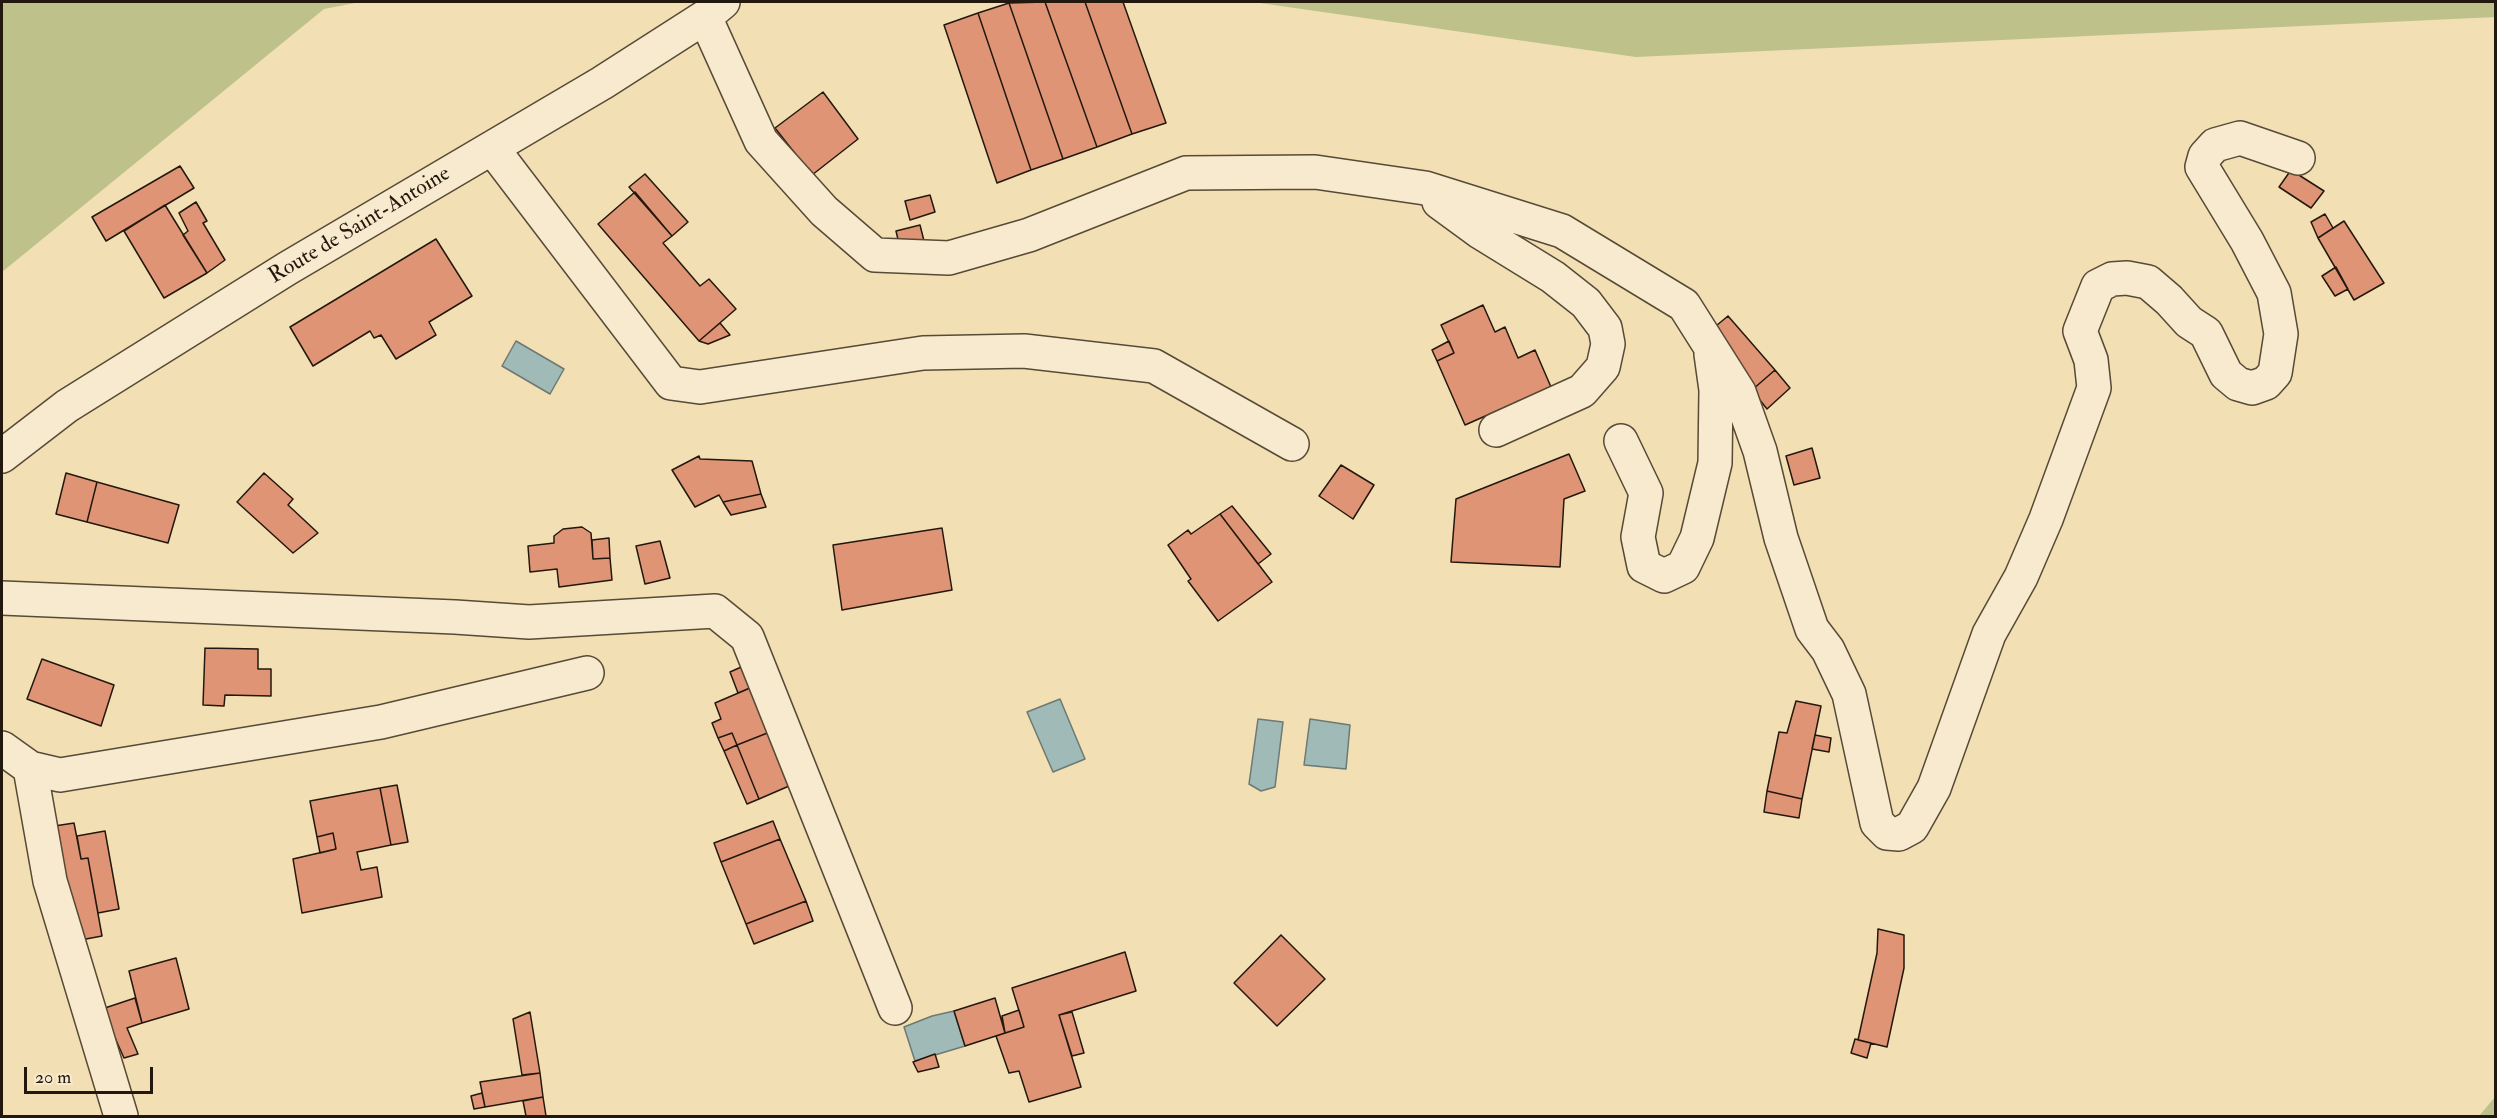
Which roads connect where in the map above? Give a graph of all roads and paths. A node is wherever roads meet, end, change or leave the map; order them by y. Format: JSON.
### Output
{"nodes":[{"id":1,"x":714,"y":9,"type":"edge"},
{"id":2,"x":492,"y":148,"type":"junction"},
{"id":3,"x":2298,"y":158,"type":"dead end"},
{"id":4,"x":1425,"y":188,"type":"junction"},
{"id":5,"x":1710,"y":346,"type":"junction"},
{"id":6,"x":1496,"y":430,"type":"dead end"},
{"id":7,"x":1621,"y":441,"type":"dead end"},
{"id":8,"x":1292,"y":444,"type":"dead end"},
{"id":9,"x":2,"y":456,"type":"edge"},
{"id":10,"x":2,"y":598,"type":"edge"},
{"id":11,"x":587,"y":673,"type":"dead end"},
{"id":12,"x":2,"y":748,"type":"edge"},
{"id":13,"x":30,"y":768,"type":"junction"},
{"id":14,"x":895,"y":1008,"type":"dead end"},
{"id":15,"x":120,"y":1116,"type":"edge"}],
"edges":[{"from":1,"to":2,"type":"street","name":"Route de Saint-Antoine"},
{"from":1,"to":4,"type":"street"},
{"from":2,"to":8,"type":"street"},
{"from":2,"to":9,"type":"street","name":"Route de Saint-Antoine"},
{"from":3,"to":5,"type":"street"},
{"from":4,"to":5,"type":"street"},
{"from":4,"to":6,"type":"street"},
{"from":5,"to":7,"type":"street"},
{"from":10,"to":14,"type":"street"},
{"from":11,"to":13,"type":"street"},
{"from":12,"to":13,"type":"street"},
{"from":13,"to":15,"type":"street"}]}
